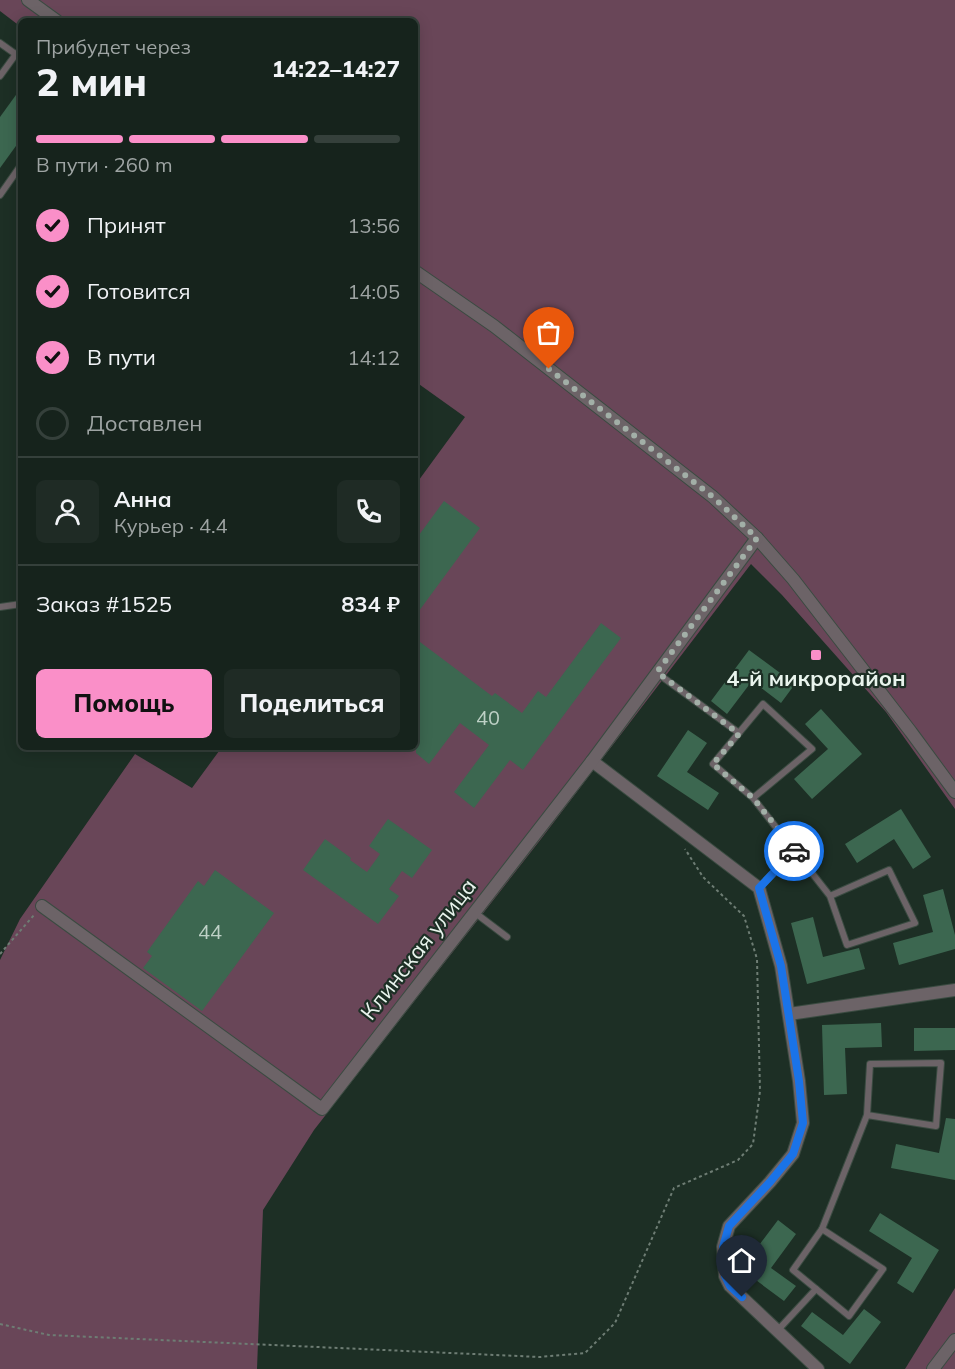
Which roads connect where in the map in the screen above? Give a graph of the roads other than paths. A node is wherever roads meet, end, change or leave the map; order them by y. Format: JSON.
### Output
{"nodes":[{"id":1,"x":28,"y":0,"type":"edge"},
{"id":2,"x":53,"y":18,"type":"edge"},
{"id":3,"x":0,"y":43,"type":"edge"},
{"id":4,"x":18,"y":56,"type":"edge"},
{"id":5,"x":0,"y":76,"type":"edge"},
{"id":6,"x":18,"y":169,"type":"edge"},
{"id":7,"x":0,"y":195,"type":"edge"},
{"id":8,"x":418,"y":273,"type":"edge"},
{"id":9,"x":757,"y":538,"type":"junction"},
{"id":10,"x":18,"y":605,"type":"edge"},
{"id":11,"x":0,"y":608,"type":"edge"},
{"id":12,"x":657,"y":672,"type":"junction"},
{"id":13,"x":739,"y":734,"type":"junction"},
{"id":14,"x":592,"y":761,"type":"junction"},
{"id":15,"x":955,"y":792,"type":"edge"},
{"id":16,"x":753,"y":798,"type":"junction"},
{"id":17,"x":795,"y":850,"type":"junction"},
{"id":18,"x":759,"y":888,"type":"junction"},
{"id":19,"x":830,"y":896,"type":"junction"},
{"id":20,"x":42,"y":906,"type":"road end"},
{"id":21,"x":473,"y":912,"type":"junction"},
{"id":22,"x":507,"y":937,"type":"dead end"},
{"id":23,"x":955,"y":990,"type":"edge"},
{"id":24,"x":789,"y":1014,"type":"junction"},
{"id":25,"x":867,"y":1115,"type":"junction"},
{"id":26,"x":822,"y":1229,"type":"junction"},
{"id":27,"x":816,"y":1289,"type":"junction"},
{"id":28,"x":778,"y":1330,"type":"junction"},
{"id":29,"x":955,"y":1340,"type":"edge"},
{"id":30,"x":818,"y":1369,"type":"edge"},
{"id":31,"x":933,"y":1369,"type":"edge"}],
"edges":[{"from":1,"to":2,"type":"street"},
{"from":3,"to":4,"type":"lane"},
{"from":4,"to":5,"type":"lane"},
{"from":6,"to":7,"type":"lane"},
{"from":8,"to":9,"type":"street"},
{"from":9,"to":12,"type":"street","name":"Клинская улица"},
{"from":9,"to":15,"type":"street"},
{"from":10,"to":11,"type":"lane"},
{"from":12,"to":13,"type":"lane"},
{"from":12,"to":14,"type":"street","name":"Клинская улица"},
{"from":13,"to":16,"type":"lane"},
{"from":13,"to":16,"type":"lane"},
{"from":14,"to":18,"type":"street"},
{"from":14,"to":21,"type":"street","name":"Клинская улица"},
{"from":16,"to":17,"type":"lane"},
{"from":17,"to":18,"type":"lane"},
{"from":17,"to":19,"type":"lane"},
{"from":18,"to":24,"type":"street"},
{"from":19,"to":19,"type":"lane"},
{"from":20,"to":21,"type":"street","name":"Клинская улица"},
{"from":21,"to":22,"type":"lane"},
{"from":23,"to":24,"type":"street"},
{"from":24,"to":28,"type":"street"},
{"from":25,"to":25,"type":"lane"},
{"from":25,"to":26,"type":"lane"},
{"from":26,"to":27,"type":"lane"},
{"from":26,"to":27,"type":"lane"},
{"from":27,"to":28,"type":"lane"},
{"from":28,"to":30,"type":"street"},
{"from":29,"to":31,"type":"street"}]}
